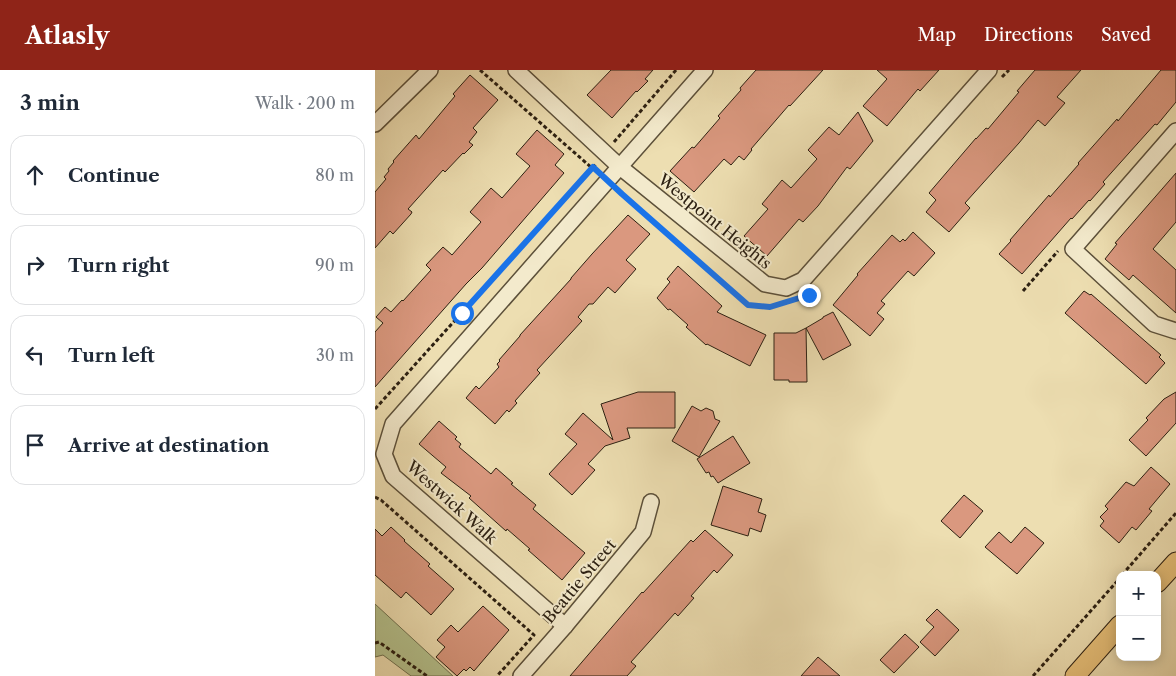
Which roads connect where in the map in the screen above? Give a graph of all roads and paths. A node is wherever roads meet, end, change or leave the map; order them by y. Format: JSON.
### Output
{"nodes":[{"id":1,"x":430,"y":70,"type":"edge"},
{"id":2,"x":480,"y":70,"type":"edge"},
{"id":3,"x":517,"y":70,"type":"edge"},
{"id":4,"x":676,"y":70,"type":"edge"},
{"id":5,"x":705,"y":70,"type":"edge"},
{"id":6,"x":1009,"y":70,"type":"edge"},
{"id":7,"x":996,"y":74,"type":"edge"},
{"id":8,"x":375,"y":124,"type":"edge"},
{"id":9,"x":1176,"y":131,"type":"edge"},
{"id":10,"x":612,"y":144,"type":"dead end"},
{"id":11,"x":600,"y":159,"type":"dead end"},
{"id":12,"x":620,"y":167,"type":"junction"},
{"id":13,"x":593,"y":168,"type":"junction"},
{"id":14,"x":615,"y":188,"type":"dead end"},
{"id":15,"x":786,"y":302,"type":"dead end"},
{"id":16,"x":1176,"y":331,"type":"edge"},
{"id":17,"x":375,"y":409,"type":"edge"},
{"id":18,"x":375,"y":497,"type":"edge"},
{"id":19,"x":651,"y":502,"type":"dead end"},
{"id":20,"x":1176,"y":513,"type":"edge"},
{"id":21,"x":1176,"y":562,"type":"edge"},
{"id":22,"x":1125,"y":571,"type":"edge"},
{"id":23,"x":1161,"y":579,"type":"edge"},
{"id":24,"x":1116,"y":582,"type":"edge"},
{"id":25,"x":565,"y":626,"type":"junction"},
{"id":26,"x":1116,"y":630,"type":"edge"},
{"id":27,"x":375,"y":643,"type":"edge"},
{"id":28,"x":427,"y":676,"type":"edge"},
{"id":29,"x":497,"y":676,"type":"edge"},
{"id":30,"x":521,"y":676,"type":"edge"},
{"id":31,"x":1033,"y":676,"type":"edge"},
{"id":32,"x":1075,"y":676,"type":"edge"}],
"edges":[{"from":1,"to":8,"type":"street"},
{"from":2,"to":13,"type":"path"},
{"from":3,"to":12,"type":"street","name":"Westpoint Heights"},
{"from":4,"to":10,"type":"path"},
{"from":5,"to":12,"type":"street","name":"Westwick Walk"},
{"from":6,"to":7,"type":"path"},
{"from":7,"to":12,"type":"street","name":"Westpoint Heights"},
{"from":9,"to":16,"type":"street"},
{"from":11,"to":13,"type":"path"},
{"from":12,"to":25,"type":"street","name":"Westwick Walk"},
{"from":13,"to":17,"type":"path"},
{"from":14,"to":15,"type":"path"},
{"from":18,"to":29,"type":"path"},
{"from":19,"to":25,"type":"street","name":"Beattie Street"},
{"from":20,"to":22,"type":"path"},
{"from":21,"to":23,"type":"main road"},
{"from":24,"to":31,"type":"path"},
{"from":25,"to":30,"type":"street","name":"Beattie Street"},
{"from":26,"to":32,"type":"main road"},
{"from":27,"to":28,"type":"path"}]}
